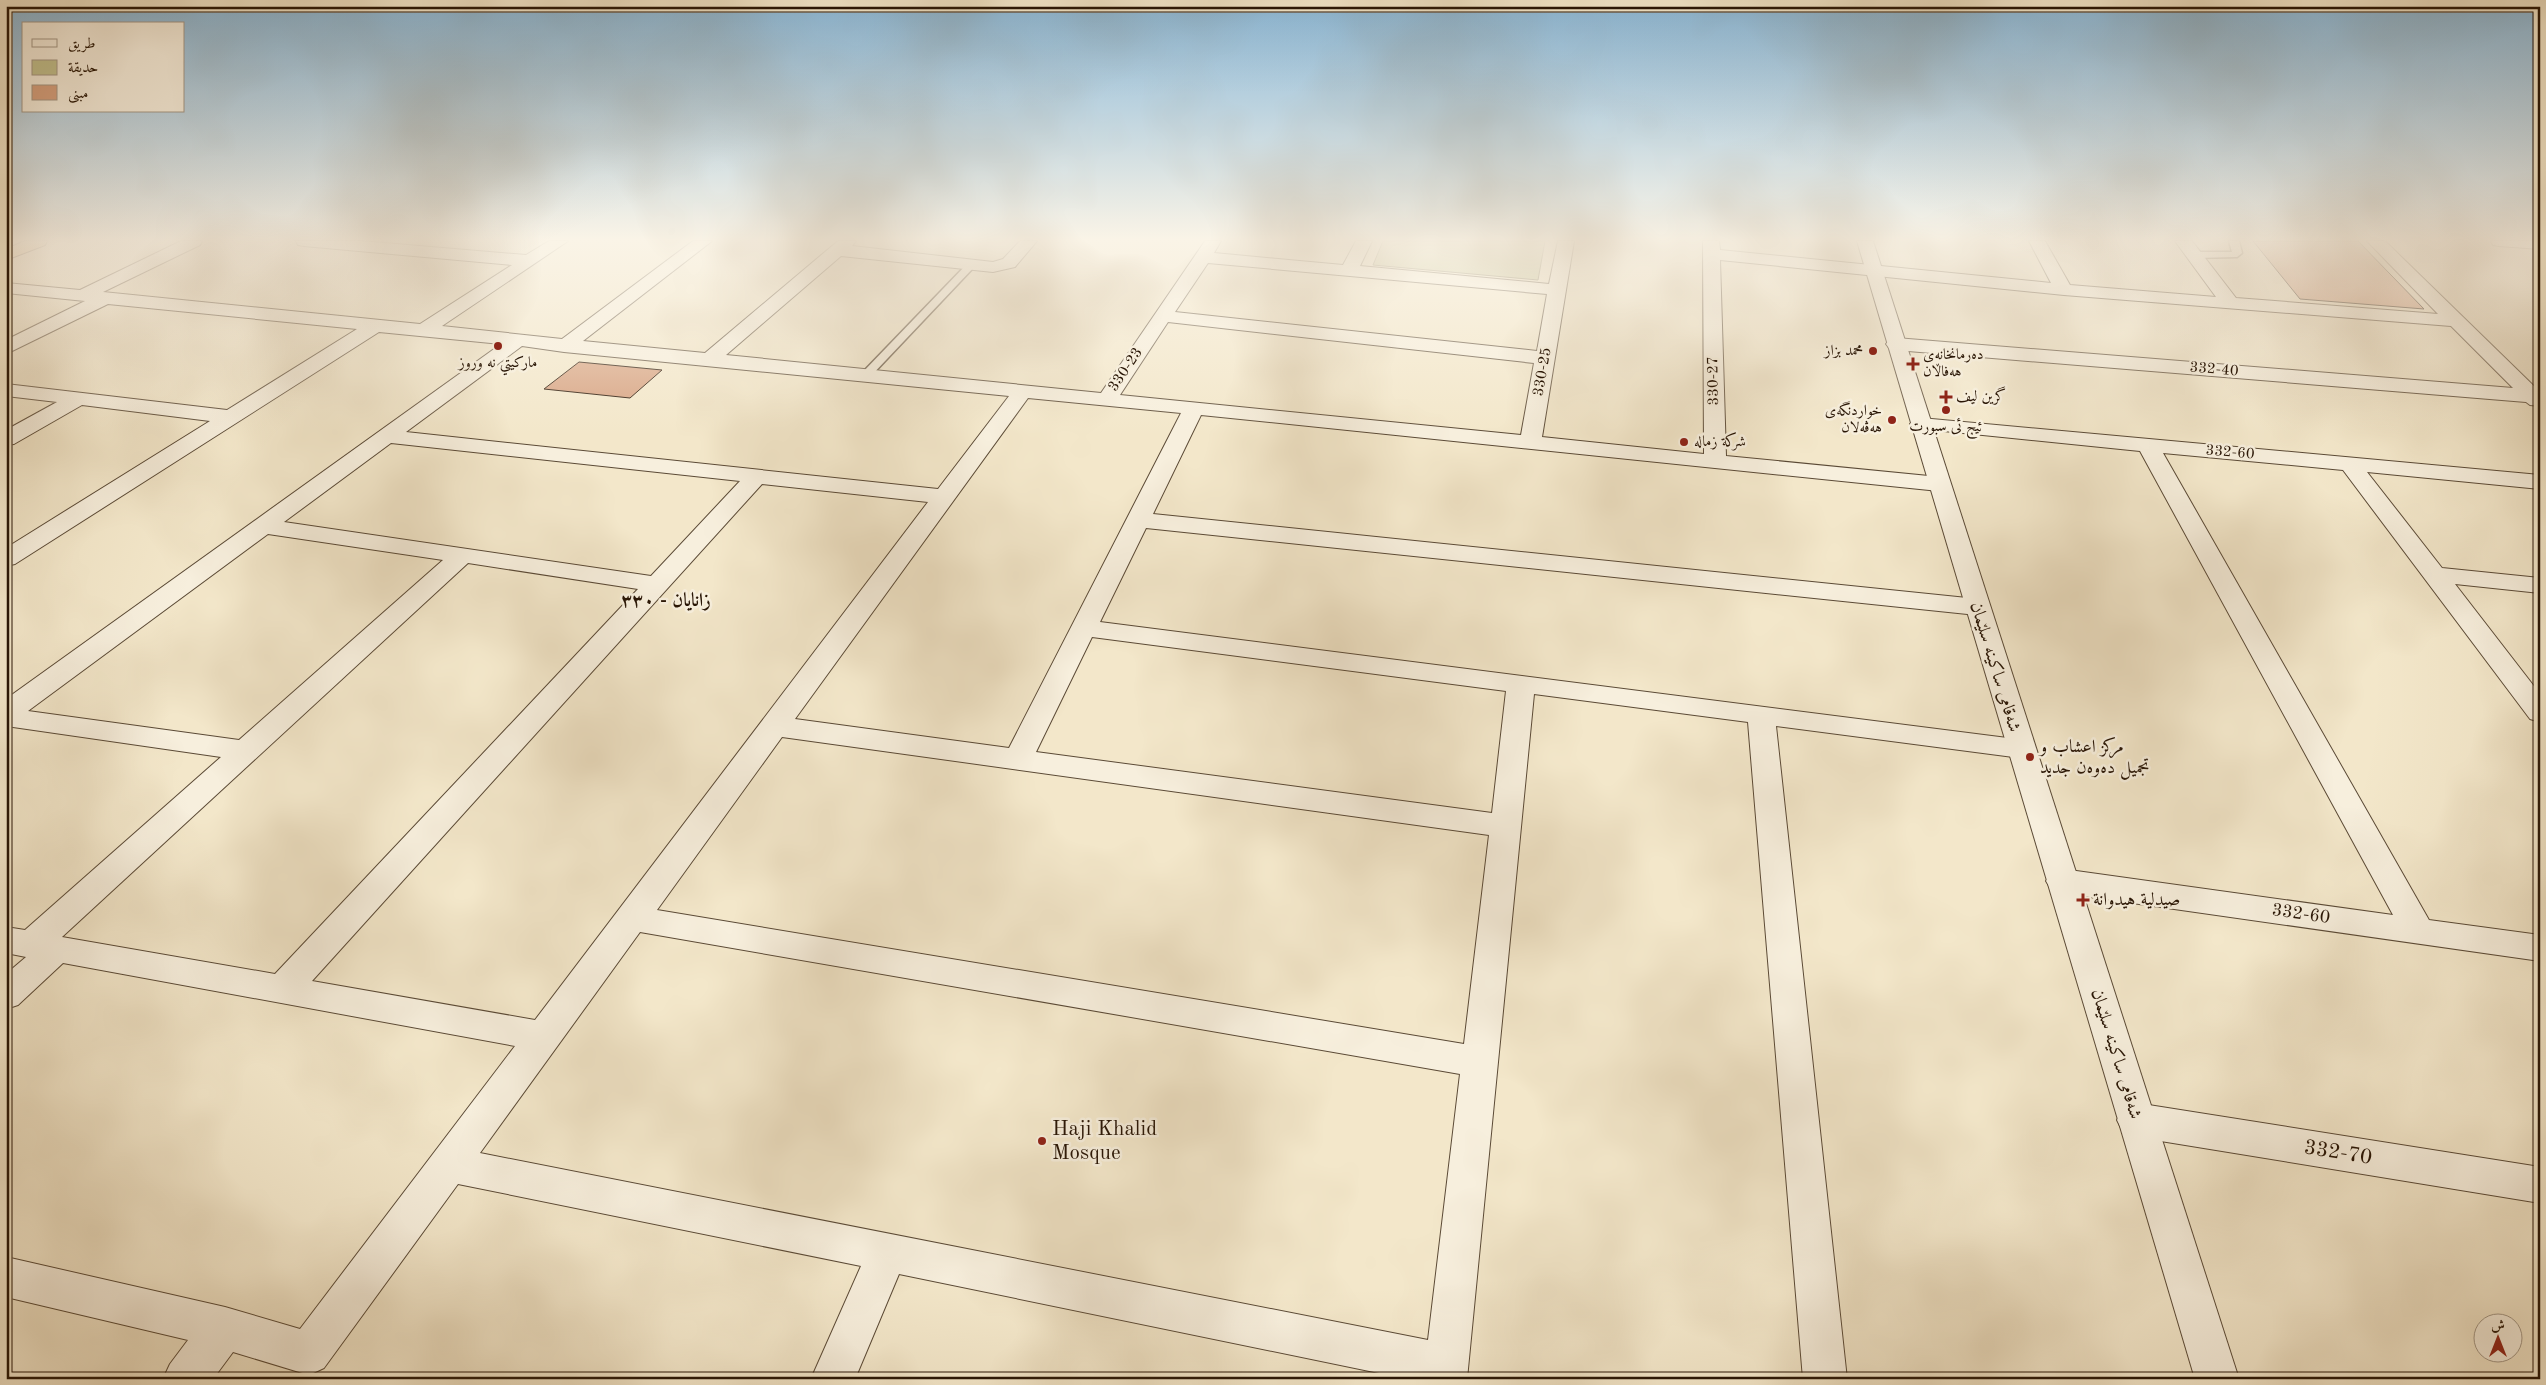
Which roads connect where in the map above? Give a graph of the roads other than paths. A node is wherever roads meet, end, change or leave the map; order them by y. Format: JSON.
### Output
{"nodes":[{"id":1,"x":91,"y":306,"type":"edge"},
{"id":2,"x":171,"y":306,"type":"edge"},
{"id":3,"x":461,"y":306,"type":"edge"},
{"id":4,"x":618,"y":306,"type":"edge"},
{"id":5,"x":772,"y":306,"type":"edge"},
{"id":6,"x":932,"y":306,"type":"edge"},
{"id":7,"x":1170,"y":306,"type":"edge"},
{"id":8,"x":1554,"y":306,"type":"edge"},
{"id":9,"x":1713,"y":306,"type":"edge"},
{"id":10,"x":1885,"y":306,"type":"edge"},
{"id":11,"x":2263,"y":306,"type":"edge"},
{"id":12,"x":2441,"y":306,"type":"edge"},
{"id":13,"x":1163,"y":316,"type":"junction"},
{"id":14,"x":2457,"y":321,"type":"junction"},
{"id":15,"x":375,"y":326,"type":"junction"},
{"id":16,"x":422,"y":331,"type":"junction"},
{"id":17,"x":517,"y":341,"type":"junction"},
{"id":18,"x":1896,"y":344,"type":"junction"},
{"id":19,"x":564,"y":346,"type":"junction"},
{"id":20,"x":6,"y":348,"type":"edge"},
{"id":21,"x":1545,"y":358,"type":"junction"},
{"id":22,"x":709,"y":360,"type":"junction"},
{"id":23,"x":865,"y":376,"type":"junction"},
{"id":24,"x":6,"y":390,"type":"edge"},
{"id":25,"x":1022,"y":392,"type":"junction"},
{"id":26,"x":78,"y":399,"type":"junction"},
{"id":27,"x":1106,"y":400,"type":"junction"},
{"id":28,"x":2536,"y":400,"type":"edge"},
{"id":29,"x":1194,"y":409,"type":"junction"},
{"id":30,"x":232,"y":417,"type":"junction"},
{"id":31,"x":1921,"y":424,"type":"junction"},
{"id":32,"x":387,"y":436,"type":"junction"},
{"id":33,"x":6,"y":439,"type":"edge"},
{"id":34,"x":1530,"y":443,"type":"junction"},
{"id":35,"x":2148,"y":446,"type":"junction"},
{"id":36,"x":1715,"y":462,"type":"junction"},
{"id":37,"x":2350,"y":465,"type":"junction"},
{"id":38,"x":756,"y":477,"type":"junction"},
{"id":39,"x":2540,"y":482,"type":"edge"},
{"id":40,"x":1939,"y":484,"type":"junction"},
{"id":41,"x":944,"y":497,"type":"junction"},
{"id":42,"x":1139,"y":520,"type":"junction"},
{"id":43,"x":264,"y":526,"type":"junction"},
{"id":44,"x":462,"y":556,"type":"junction"},
{"id":45,"x":6,"y":559,"type":"edge"},
{"id":46,"x":2436,"y":575,"type":"junction"},
{"id":47,"x":657,"y":584,"type":"junction"},
{"id":48,"x":2540,"y":586,"type":"edge"},
{"id":49,"x":1977,"y":607,"type":"junction"},
{"id":50,"x":1084,"y":628,"type":"junction"},
{"id":51,"x":1521,"y":683,"type":"junction"},
{"id":52,"x":2539,"y":712,"type":"edge"},
{"id":53,"x":6,"y":715,"type":"edge"},
{"id":54,"x":1761,"y":715,"type":"junction"},
{"id":55,"x":774,"y":726,"type":"junction"},
{"id":56,"x":2021,"y":748,"type":"junction"},
{"id":57,"x":245,"y":751,"type":"junction"},
{"id":58,"x":1018,"y":759,"type":"junction"},
{"id":59,"x":1504,"y":826,"type":"junction"},
{"id":60,"x":2062,"y":881,"type":"junction"},
{"id":61,"x":631,"y":918,"type":"junction"},
{"id":62,"x":2418,"y":930,"type":"junction"},
{"id":63,"x":31,"y":945,"type":"edge"},
{"id":64,"x":2540,"y":948,"type":"edge"},
{"id":65,"x":282,"y":989,"type":"junction"},
{"id":66,"x":6,"y":995,"type":"edge"},
{"id":67,"x":544,"y":1036,"type":"junction"},
{"id":68,"x":1479,"y":1062,"type":"junction"},
{"id":69,"x":2136,"y":1120,"type":"junction"},
{"id":70,"x":448,"y":1164,"type":"junction"},
{"id":71,"x":2540,"y":1185,"type":"edge"},
{"id":72,"x":888,"y":1252,"type":"junction"},
{"id":73,"x":6,"y":1277,"type":"edge"},
{"id":74,"x":225,"y":1328,"type":"junction"},
{"id":75,"x":1446,"y":1372,"type":"edge"},
{"id":76,"x":185,"y":1379,"type":"edge"},
{"id":77,"x":833,"y":1379,"type":"edge"},
{"id":78,"x":1825,"y":1379,"type":"edge"},
{"id":79,"x":2217,"y":1379,"type":"edge"}],
"edges":[{"from":1,"to":20,"type":"street"},
{"from":2,"to":15,"type":"street"},
{"from":3,"to":16,"type":"street"},
{"from":4,"to":19,"type":"street"},
{"from":5,"to":22,"type":"street"},
{"from":6,"to":23,"type":"lane"},
{"from":7,"to":13,"type":"street","name":"330-23"},
{"from":8,"to":21,"type":"street","name":"330-25"},
{"from":9,"to":36,"type":"street","name":"330-27"},
{"from":10,"to":18,"type":"street","name":"شەقامی ساکینە سلێمان"},
{"from":11,"to":14,"type":"street"},
{"from":12,"to":14,"type":"street"},
{"from":13,"to":21,"type":"street"},
{"from":13,"to":27,"type":"street","name":"330-23"},
{"from":14,"to":28,"type":"street"},
{"from":15,"to":16,"type":"street"},
{"from":15,"to":30,"type":"street"},
{"from":16,"to":17,"type":"street"},
{"from":17,"to":19,"type":"street"},
{"from":17,"to":32,"type":"street"},
{"from":18,"to":28,"type":"street","name":"332-40"},
{"from":18,"to":31,"type":"street","name":"شەقامی ساکینە سلێمان"},
{"from":19,"to":22,"type":"street"},
{"from":21,"to":34,"type":"street","name":"330-25"},
{"from":22,"to":23,"type":"street"},
{"from":23,"to":25,"type":"street"},
{"from":24,"to":26,"type":"street"},
{"from":25,"to":27,"type":"street"},
{"from":25,"to":41,"type":"street"},
{"from":26,"to":30,"type":"street"},
{"from":26,"to":33,"type":"street"},
{"from":27,"to":29,"type":"street"},
{"from":29,"to":34,"type":"street"},
{"from":29,"to":42,"type":"street"},
{"from":30,"to":45,"type":"street"},
{"from":31,"to":35,"type":"street","name":"332-60"},
{"from":31,"to":40,"type":"street","name":"شەقامی ساکینە سلێمان"},
{"from":32,"to":38,"type":"street"},
{"from":32,"to":43,"type":"street"},
{"from":34,"to":36,"type":"street"},
{"from":35,"to":37,"type":"street","name":"332-60"},
{"from":35,"to":62,"type":"street"},
{"from":36,"to":40,"type":"street"},
{"from":37,"to":39,"type":"street","name":"332-60"},
{"from":37,"to":46,"type":"street"},
{"from":38,"to":41,"type":"street"},
{"from":38,"to":47,"type":"street"},
{"from":40,"to":49,"type":"street","name":"شەقامی ساکینە سلێمان"},
{"from":41,"to":55,"type":"street"},
{"from":42,"to":49,"type":"street"},
{"from":42,"to":50,"type":"street"},
{"from":43,"to":44,"type":"street"},
{"from":43,"to":53,"type":"street"},
{"from":44,"to":47,"type":"street"},
{"from":44,"to":57,"type":"street"},
{"from":46,"to":48,"type":"street"},
{"from":46,"to":52,"type":"street"},
{"from":47,"to":65,"type":"street"},
{"from":49,"to":56,"type":"street","name":"شەقامی ساکینە سلێمان"},
{"from":50,"to":51,"type":"street"},
{"from":50,"to":58,"type":"street"},
{"from":51,"to":54,"type":"street"},
{"from":51,"to":59,"type":"street"},
{"from":53,"to":57,"type":"street"},
{"from":54,"to":56,"type":"street"},
{"from":54,"to":78,"type":"street"},
{"from":55,"to":58,"type":"street"},
{"from":55,"to":61,"type":"street"},
{"from":56,"to":60,"type":"street","name":"شەقامی ساکینە سلێمان"},
{"from":57,"to":63,"type":"street"},
{"from":58,"to":59,"type":"street"},
{"from":59,"to":68,"type":"street"},
{"from":60,"to":62,"type":"street","name":"332-60"},
{"from":60,"to":69,"type":"street","name":"شەقامی ساکینە سلێمان"},
{"from":61,"to":67,"type":"street"},
{"from":61,"to":68,"type":"street"},
{"from":62,"to":64,"type":"street","name":"332-60"},
{"from":63,"to":65,"type":"street"},
{"from":63,"to":66,"type":"street"},
{"from":65,"to":67,"type":"street"},
{"from":67,"to":70,"type":"street"},
{"from":68,"to":75,"type":"street"},
{"from":69,"to":71,"type":"street","name":"332-70"},
{"from":69,"to":79,"type":"street","name":"شەقامی ساکینە سلێمان"},
{"from":70,"to":72,"type":"street"},
{"from":70,"to":74,"type":"street"},
{"from":72,"to":75,"type":"street"},
{"from":72,"to":77,"type":"street"},
{"from":73,"to":74,"type":"street"},
{"from":74,"to":76,"type":"street"}]}
